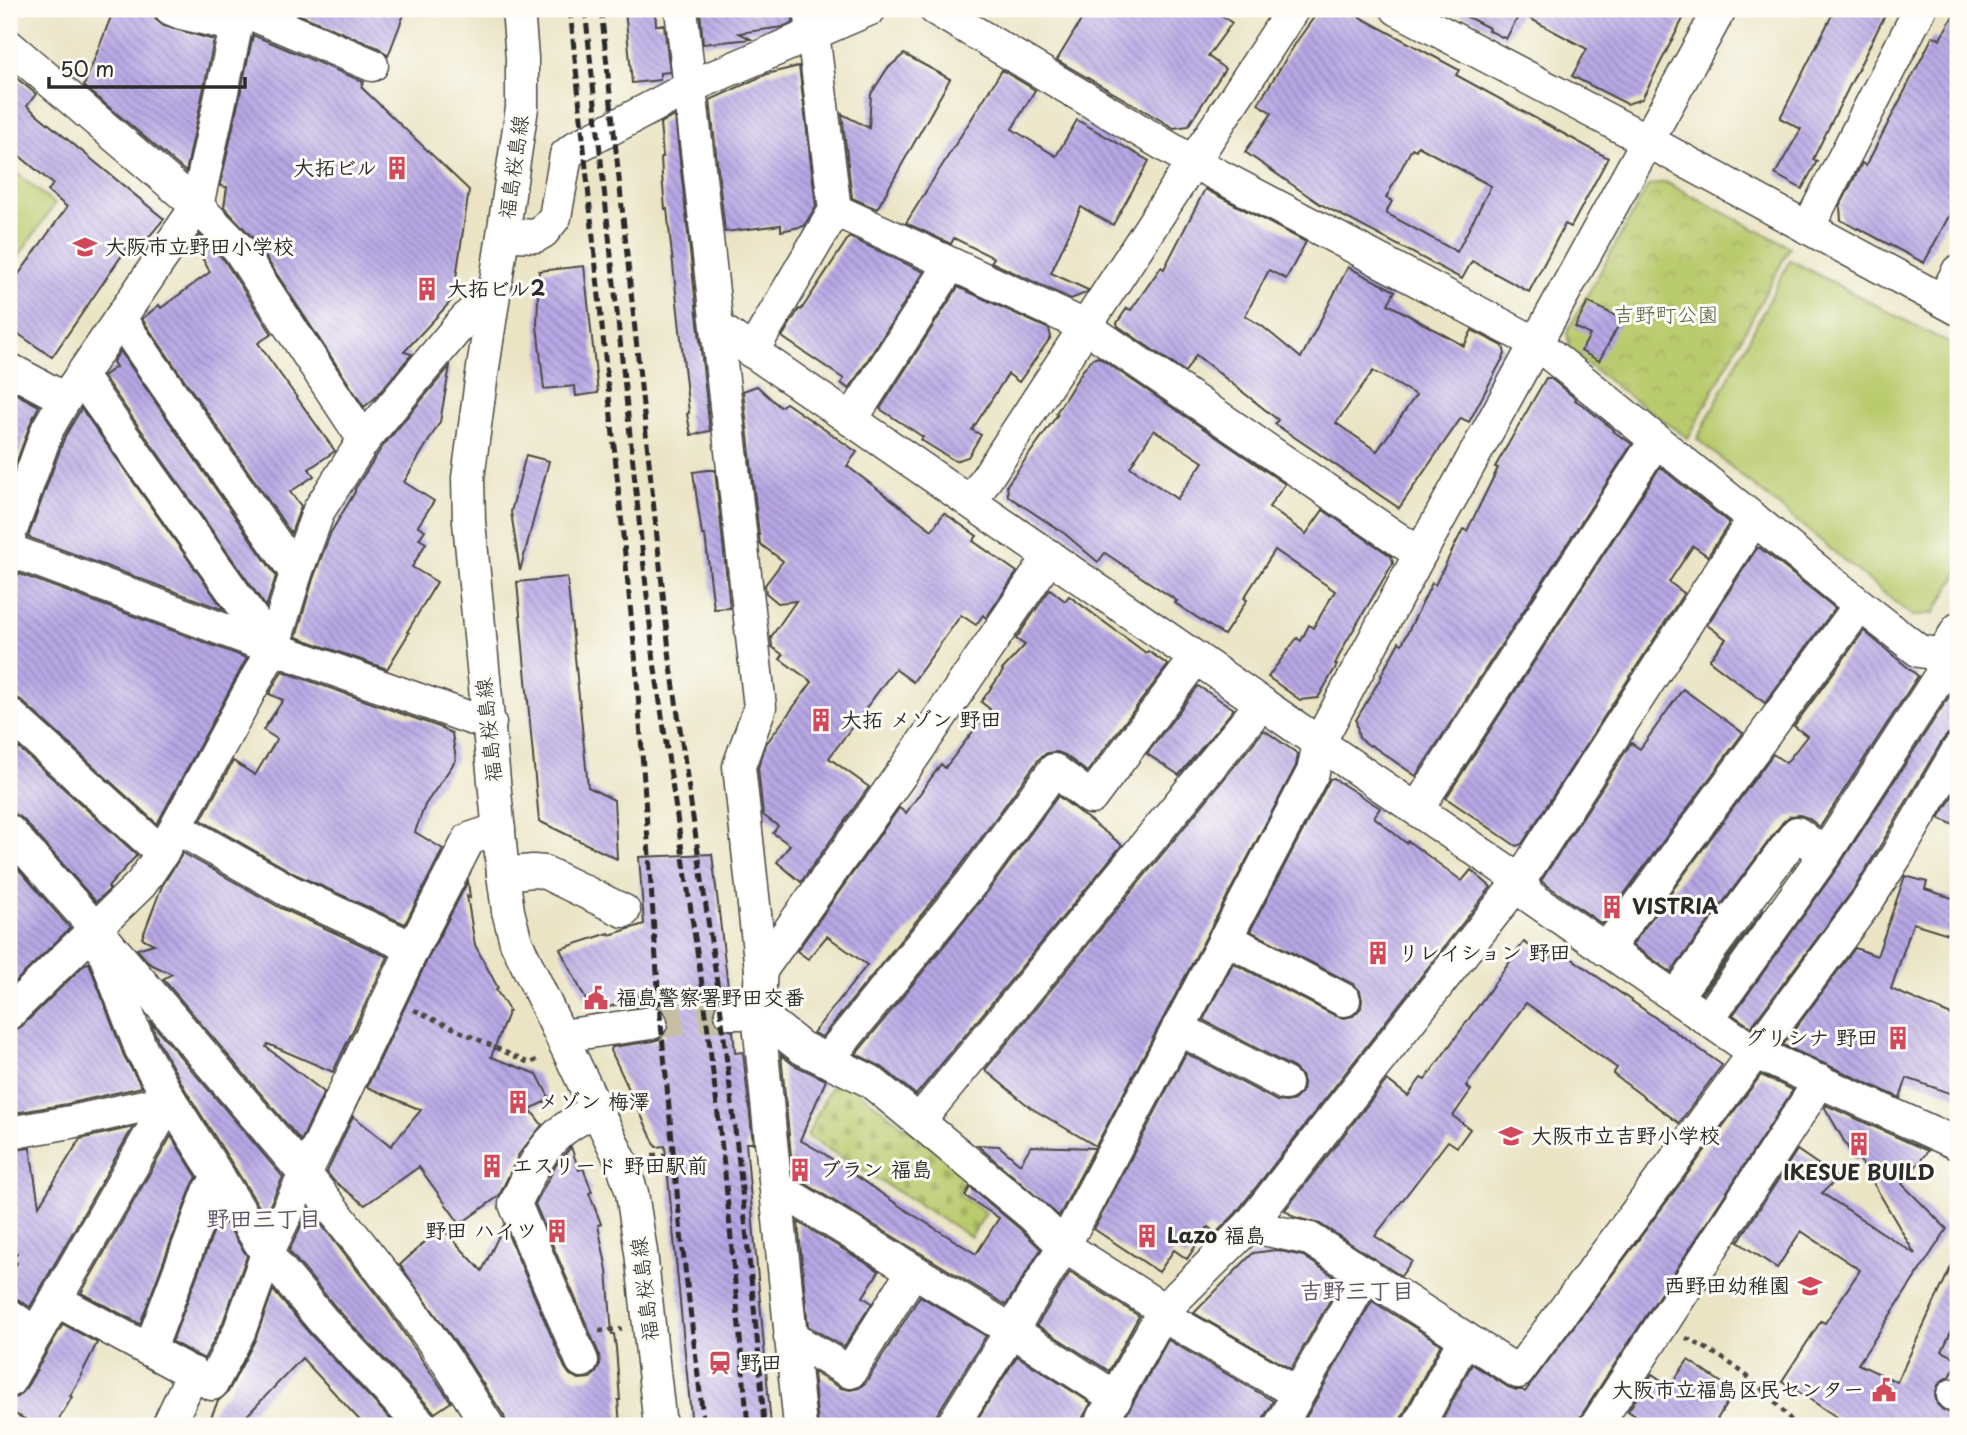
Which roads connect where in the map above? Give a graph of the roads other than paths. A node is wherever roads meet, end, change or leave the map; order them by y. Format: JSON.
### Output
{"nodes":[{"id":1,"x":171,"y":9,"type":"edge"},
{"id":2,"x":518,"y":9,"type":"edge"},
{"id":3,"x":681,"y":9,"type":"edge"},
{"id":4,"x":870,"y":9,"type":"edge"},
{"id":5,"x":935,"y":9,"type":"edge"},
{"id":6,"x":1293,"y":9,"type":"edge"},
{"id":7,"x":1397,"y":9,"type":"edge"},
{"id":8,"x":1720,"y":9,"type":"edge"},
{"id":9,"x":1920,"y":9,"type":"edge"},
{"id":10,"x":238,"y":17,"type":"edge"},
{"id":11,"x":812,"y":21,"type":"edge"},
{"id":12,"x":9,"y":46,"type":"edge"},
{"id":13,"x":372,"y":65,"type":"dead end"},
{"id":14,"x":690,"y":87,"type":"junction"},
{"id":15,"x":1648,"y":141,"type":"junction"},
{"id":16,"x":1193,"y":162,"type":"junction"},
{"id":17,"x":197,"y":206,"type":"junction"},
{"id":18,"x":835,"y":210,"type":"junction"},
{"id":19,"x":1808,"y":228,"type":"junction"},
{"id":20,"x":503,"y":238,"type":"junction"},
{"id":21,"x":951,"y":264,"type":"junction"},
{"id":22,"x":1958,"y":271,"type":"edge"},
{"id":23,"x":494,"y":289,"type":"junction"},
{"id":24,"x":1950,"y":304,"type":"edge"},
{"id":25,"x":120,"y":319,"type":"junction"},
{"id":26,"x":717,"y":327,"type":"junction"},
{"id":27,"x":1085,"y":327,"type":"junction"},
{"id":28,"x":1536,"y":343,"type":"junction"},
{"id":29,"x":752,"y":352,"type":"junction"},
{"id":30,"x":9,"y":369,"type":"edge"},
{"id":31,"x":73,"y":388,"type":"junction"},
{"id":32,"x":851,"y":420,"type":"junction"},
{"id":33,"x":363,"y":440,"type":"junction"},
{"id":34,"x":1656,"y":440,"type":"junction"},
{"id":35,"x":971,"y":502,"type":"junction"},
{"id":36,"x":1754,"y":519,"type":"junction"},
{"id":37,"x":9,"y":536,"type":"edge"},
{"id":38,"x":9,"y":550,"type":"edge"},
{"id":39,"x":1420,"y":554,"type":"junction"},
{"id":40,"x":1051,"y":556,"type":"junction"},
{"id":41,"x":296,"y":573,"type":"junction"},
{"id":42,"x":1860,"y":605,"type":"junction"},
{"id":43,"x":1958,"y":629,"type":"edge"},
{"id":44,"x":273,"y":648,"type":"junction"},
{"id":45,"x":1937,"y":654,"type":"junction"},
{"id":46,"x":1196,"y":658,"type":"junction"},
{"id":47,"x":1262,"y":704,"type":"junction"},
{"id":48,"x":9,"y":714,"type":"edge"},
{"id":49,"x":490,"y":723,"type":"junction"},
{"id":50,"x":1319,"y":743,"type":"junction"},
{"id":51,"x":1955,"y":763,"type":"edge"},
{"id":52,"x":1417,"y":810,"type":"junction"},
{"id":53,"x":499,"y":829,"type":"junction"},
{"id":54,"x":9,"y":831,"type":"edge"},
{"id":55,"x":169,"y":841,"type":"junction"},
{"id":56,"x":1825,"y":854,"type":"junction"},
{"id":57,"x":503,"y":874,"type":"junction"},
{"id":58,"x":1520,"y":880,"type":"junction"},
{"id":59,"x":624,"y":911,"type":"dead end"},
{"id":60,"x":95,"y":928,"type":"junction"},
{"id":61,"x":1225,"y":938,"type":"junction"},
{"id":62,"x":413,"y":948,"type":"junction"},
{"id":63,"x":1606,"y":950,"type":"junction"},
{"id":64,"x":761,"y":970,"type":"junction"},
{"id":65,"x":1675,"y":996,"type":"junction"},
{"id":66,"x":1344,"y":1000,"type":"dead end"},
{"id":67,"x":9,"y":1013,"type":"edge"},
{"id":68,"x":744,"y":1013,"type":"junction"},
{"id":69,"x":1708,"y":1019,"type":"junction"},
{"id":70,"x":651,"y":1023,"type":"tunnel mouth"},
{"id":71,"x":1178,"y":1028,"type":"junction"},
{"id":72,"x":562,"y":1036,"type":"junction"},
{"id":73,"x":1756,"y":1053,"type":"junction"},
{"id":74,"x":827,"y":1060,"type":"junction"},
{"id":75,"x":1820,"y":1081,"type":"junction"},
{"id":76,"x":1285,"y":1084,"type":"dead end"},
{"id":77,"x":170,"y":1100,"type":"junction"},
{"id":78,"x":596,"y":1110,"type":"junction"},
{"id":79,"x":919,"y":1121,"type":"junction"},
{"id":80,"x":9,"y":1133,"type":"edge"},
{"id":81,"x":1958,"y":1144,"type":"edge"},
{"id":82,"x":305,"y":1174,"type":"junction"},
{"id":83,"x":219,"y":1177,"type":"junction"},
{"id":84,"x":776,"y":1187,"type":"junction"},
{"id":85,"x":1249,"y":1226,"type":"junction"},
{"id":86,"x":1063,"y":1246,"type":"junction"},
{"id":87,"x":267,"y":1254,"type":"junction"},
{"id":88,"x":913,"y":1271,"type":"junction"},
{"id":89,"x":1366,"y":1274,"type":"junction"},
{"id":90,"x":57,"y":1300,"type":"junction"},
{"id":91,"x":1164,"y":1311,"type":"junction"},
{"id":92,"x":9,"y":1315,"type":"edge"},
{"id":93,"x":1011,"y":1330,"type":"junction"},
{"id":94,"x":36,"y":1334,"type":"junction"},
{"id":95,"x":790,"y":1337,"type":"junction"},
{"id":96,"x":1465,"y":1338,"type":"junction"},
{"id":97,"x":150,"y":1349,"type":"junction"},
{"id":98,"x":582,"y":1361,"type":"dead end"},
{"id":99,"x":202,"y":1378,"type":"junction"},
{"id":100,"x":9,"y":1381,"type":"edge"},
{"id":101,"x":1297,"y":1393,"type":"junction"},
{"id":102,"x":1116,"y":1398,"type":"junction"},
{"id":103,"x":168,"y":1426,"type":"edge"},
{"id":104,"x":422,"y":1426,"type":"edge"},
{"id":105,"x":488,"y":1426,"type":"edge"},
{"id":106,"x":660,"y":1426,"type":"edge"},
{"id":107,"x":800,"y":1426,"type":"edge"},
{"id":108,"x":952,"y":1426,"type":"edge"},
{"id":109,"x":1099,"y":1426,"type":"edge"},
{"id":110,"x":1279,"y":1426,"type":"edge"},
{"id":111,"x":1418,"y":1426,"type":"edge"},
{"id":112,"x":1596,"y":1426,"type":"edge"}],
"edges":[{"from":1,"to":10,"type":"street"},
{"from":2,"to":20,"type":"street","name":"福島桜島線"},
{"from":3,"to":14,"type":"street"},
{"from":4,"to":11,"type":"street"},
{"from":5,"to":16,"type":"street"},
{"from":6,"to":16,"type":"street"},
{"from":7,"to":15,"type":"street"},
{"from":8,"to":15,"type":"street"},
{"from":9,"to":19,"type":"street"},
{"from":10,"to":13,"type":"street"},
{"from":10,"to":17,"type":"street"},
{"from":11,"to":14,"type":"street"},
{"from":11,"to":18,"type":"street"},
{"from":12,"to":17,"type":"street"},
{"from":14,"to":20,"type":"street"},
{"from":14,"to":26,"type":"street"},
{"from":15,"to":19,"type":"street"},
{"from":15,"to":28,"type":"street"},
{"from":16,"to":27,"type":"street"},
{"from":16,"to":28,"type":"street"},
{"from":17,"to":25,"type":"street"},
{"from":17,"to":33,"type":"street"},
{"from":18,"to":21,"type":"street"},
{"from":18,"to":29,"type":"street"},
{"from":19,"to":24,"type":"street"},
{"from":20,"to":23,"type":"street","name":"福島桜島線"},
{"from":21,"to":27,"type":"street"},
{"from":21,"to":32,"type":"street"},
{"from":22,"to":24,"type":"street"},
{"from":23,"to":33,"type":"street"},
{"from":23,"to":49,"type":"street","name":"福島桜島線"},
{"from":25,"to":31,"type":"street"},
{"from":25,"to":41,"type":"street"},
{"from":26,"to":29,"type":"street"},
{"from":26,"to":64,"type":"street"},
{"from":27,"to":35,"type":"street"},
{"from":27,"to":39,"type":"street"},
{"from":28,"to":34,"type":"street"},
{"from":28,"to":39,"type":"street"},
{"from":29,"to":32,"type":"street"},
{"from":30,"to":31,"type":"street"},
{"from":31,"to":37,"type":"street"},
{"from":31,"to":44,"type":"street"},
{"from":32,"to":35,"type":"street"},
{"from":33,"to":41,"type":"street"},
{"from":34,"to":36,"type":"street"},
{"from":34,"to":52,"type":"street"},
{"from":35,"to":40,"type":"street"},
{"from":36,"to":42,"type":"street"},
{"from":36,"to":58,"type":"street"},
{"from":38,"to":44,"type":"street"},
{"from":39,"to":50,"type":"street"},
{"from":40,"to":46,"type":"street"},
{"from":40,"to":64,"type":"street"},
{"from":41,"to":44,"type":"street"},
{"from":42,"to":45,"type":"street"},
{"from":42,"to":63,"type":"street"},
{"from":43,"to":45,"type":"street"},
{"from":44,"to":49,"type":"street"},
{"from":44,"to":55,"type":"street"},
{"from":45,"to":56,"type":"street"},
{"from":46,"to":47,"type":"street"},
{"from":46,"to":74,"type":"street"},
{"from":47,"to":50,"type":"street"},
{"from":47,"to":79,"type":"street"},
{"from":48,"to":55,"type":"street"},
{"from":49,"to":53,"type":"street","name":"福島桜島線"},
{"from":50,"to":52,"type":"street"},
{"from":50,"to":61,"type":"street"},
{"from":51,"to":73,"type":"street"},
{"from":52,"to":58,"type":"street"},
{"from":53,"to":57,"type":"street","name":"福島桜島線"},
{"from":53,"to":62,"type":"street"},
{"from":54,"to":60,"type":"street"},
{"from":55,"to":60,"type":"street"},
{"from":55,"to":62,"type":"street"},
{"from":56,"to":65,"type":"street"},
{"from":56,"to":69,"type":"street"},
{"from":57,"to":59,"type":"street"},
{"from":57,"to":72,"type":"street","name":"福島桜島線"},
{"from":58,"to":63,"type":"street"},
{"from":58,"to":85,"type":"street"},
{"from":60,"to":67,"type":"street"},
{"from":60,"to":77,"type":"street"},
{"from":60,"to":82,"type":"street"},
{"from":61,"to":66,"type":"street"},
{"from":61,"to":71,"type":"street"},
{"from":62,"to":82,"type":"street"},
{"from":63,"to":65,"type":"street"},
{"from":64,"to":68,"type":"street"},
{"from":65,"to":69,"type":"street"},
{"from":68,"to":74,"type":"street"},
{"from":68,"to":84,"type":"street"},
{"from":69,"to":73,"type":"street"},
{"from":70,"to":72,"type":"street"},
{"from":71,"to":76,"type":"street"},
{"from":71,"to":86,"type":"street"},
{"from":72,"to":78,"type":"street","name":"福島桜島線"},
{"from":73,"to":75,"type":"street"},
{"from":73,"to":96,"type":"street"},
{"from":74,"to":79,"type":"street"},
{"from":75,"to":81,"type":"street"},
{"from":75,"to":112,"type":"street"},
{"from":77,"to":80,"type":"street"},
{"from":77,"to":83,"type":"street"},
{"from":77,"to":90,"type":"street"},
{"from":78,"to":98,"type":"street"},
{"from":78,"to":106,"type":"street","name":"福島桜島線"},
{"from":79,"to":86,"type":"street"},
{"from":82,"to":87,"type":"street"},
{"from":82,"to":105,"type":"street"},
{"from":83,"to":87,"type":"street"},
{"from":83,"to":97,"type":"street"},
{"from":84,"to":88,"type":"street"},
{"from":84,"to":95,"type":"street"},
{"from":85,"to":89,"type":"street"},
{"from":85,"to":91,"type":"street"},
{"from":86,"to":91,"type":"street"},
{"from":86,"to":93,"type":"street"},
{"from":87,"to":99,"type":"street"},
{"from":87,"to":104,"type":"street"},
{"from":88,"to":93,"type":"street"},
{"from":88,"to":95,"type":"street"},
{"from":89,"to":96,"type":"street"},
{"from":89,"to":101,"type":"street"},
{"from":90,"to":94,"type":"street"},
{"from":90,"to":97,"type":"street"},
{"from":91,"to":101,"type":"street"},
{"from":91,"to":102,"type":"street"},
{"from":92,"to":94,"type":"street"},
{"from":93,"to":102,"type":"street"},
{"from":93,"to":108,"type":"street"},
{"from":94,"to":100,"type":"street"},
{"from":95,"to":107,"type":"street"},
{"from":96,"to":111,"type":"street"},
{"from":97,"to":99,"type":"street"},
{"from":99,"to":103,"type":"street"},
{"from":101,"to":110,"type":"street"},
{"from":102,"to":109,"type":"street"}]}
